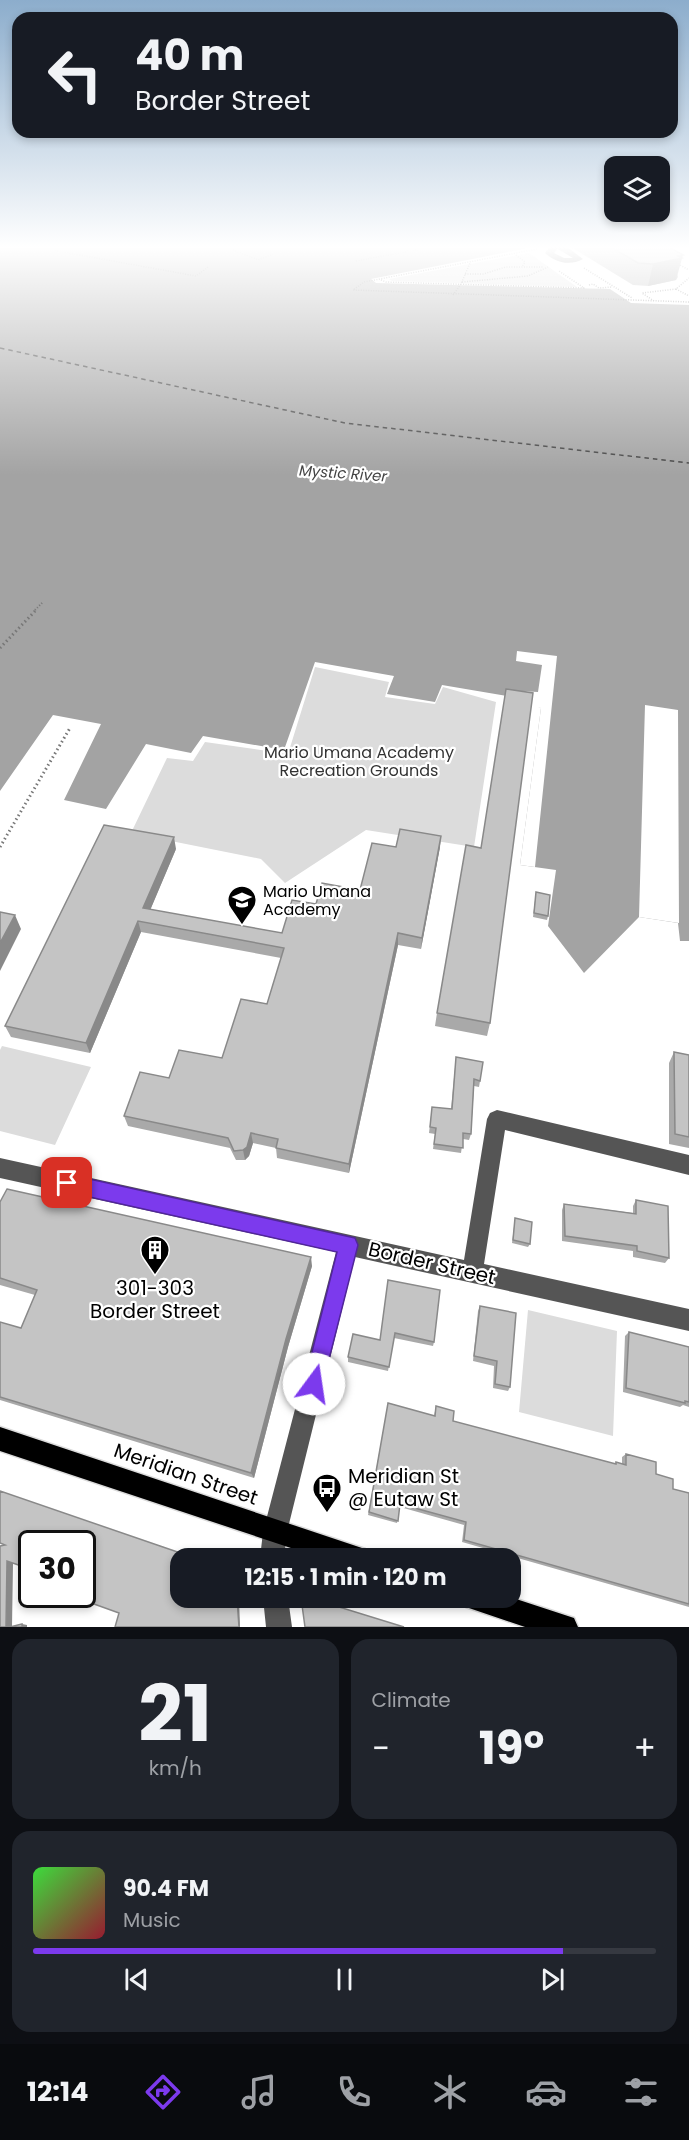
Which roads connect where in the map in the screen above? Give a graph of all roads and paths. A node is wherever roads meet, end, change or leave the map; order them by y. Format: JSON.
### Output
{"nodes":[{"id":1,"x":43,"y":602,"type":"dead end"},
{"id":2,"x":0,"y":648,"type":"edge"},
{"id":3,"x":70,"y":728,"type":"dead end"},
{"id":4,"x":0,"y":847,"type":"edge"},
{"id":5,"x":689,"y":1165,"type":"edge"},
{"id":6,"x":0,"y":1168,"type":"edge"},
{"id":7,"x":348,"y":1245,"type":"junction"},
{"id":8,"x":472,"y":1272,"type":"junction"},
{"id":9,"x":689,"y":1320,"type":"edge"},
{"id":10,"x":0,"y":1439,"type":"edge"},
{"id":11,"x":275,"y":1532,"type":"junction"},
{"id":12,"x":273,"y":1548,"type":"edge"},
{"id":13,"x":325,"y":1548,"type":"edge"},
{"id":14,"x":277,"y":1608,"type":"edge"},
{"id":15,"x":506,"y":1608,"type":"edge"},
{"id":16,"x":279,"y":1627,"type":"edge"},
{"id":17,"x":565,"y":1627,"type":"edge"}],
"edges":[{"from":1,"to":2,"type":"path"},
{"from":3,"to":4,"type":"path"},
{"from":5,"to":8,"type":"street"},
{"from":6,"to":7,"type":"street","name":"Border Street"},
{"from":7,"to":8,"type":"street","name":"Border Street"},
{"from":7,"to":11,"type":"street"},
{"from":8,"to":9,"type":"street","name":"Border Street"},
{"from":10,"to":11,"type":"main road","name":"Meridian Street"},
{"from":11,"to":12,"type":"street"},
{"from":11,"to":13,"type":"main road","name":"Meridian Street"},
{"from":14,"to":16,"type":"street"},
{"from":15,"to":17,"type":"main road"}]}
